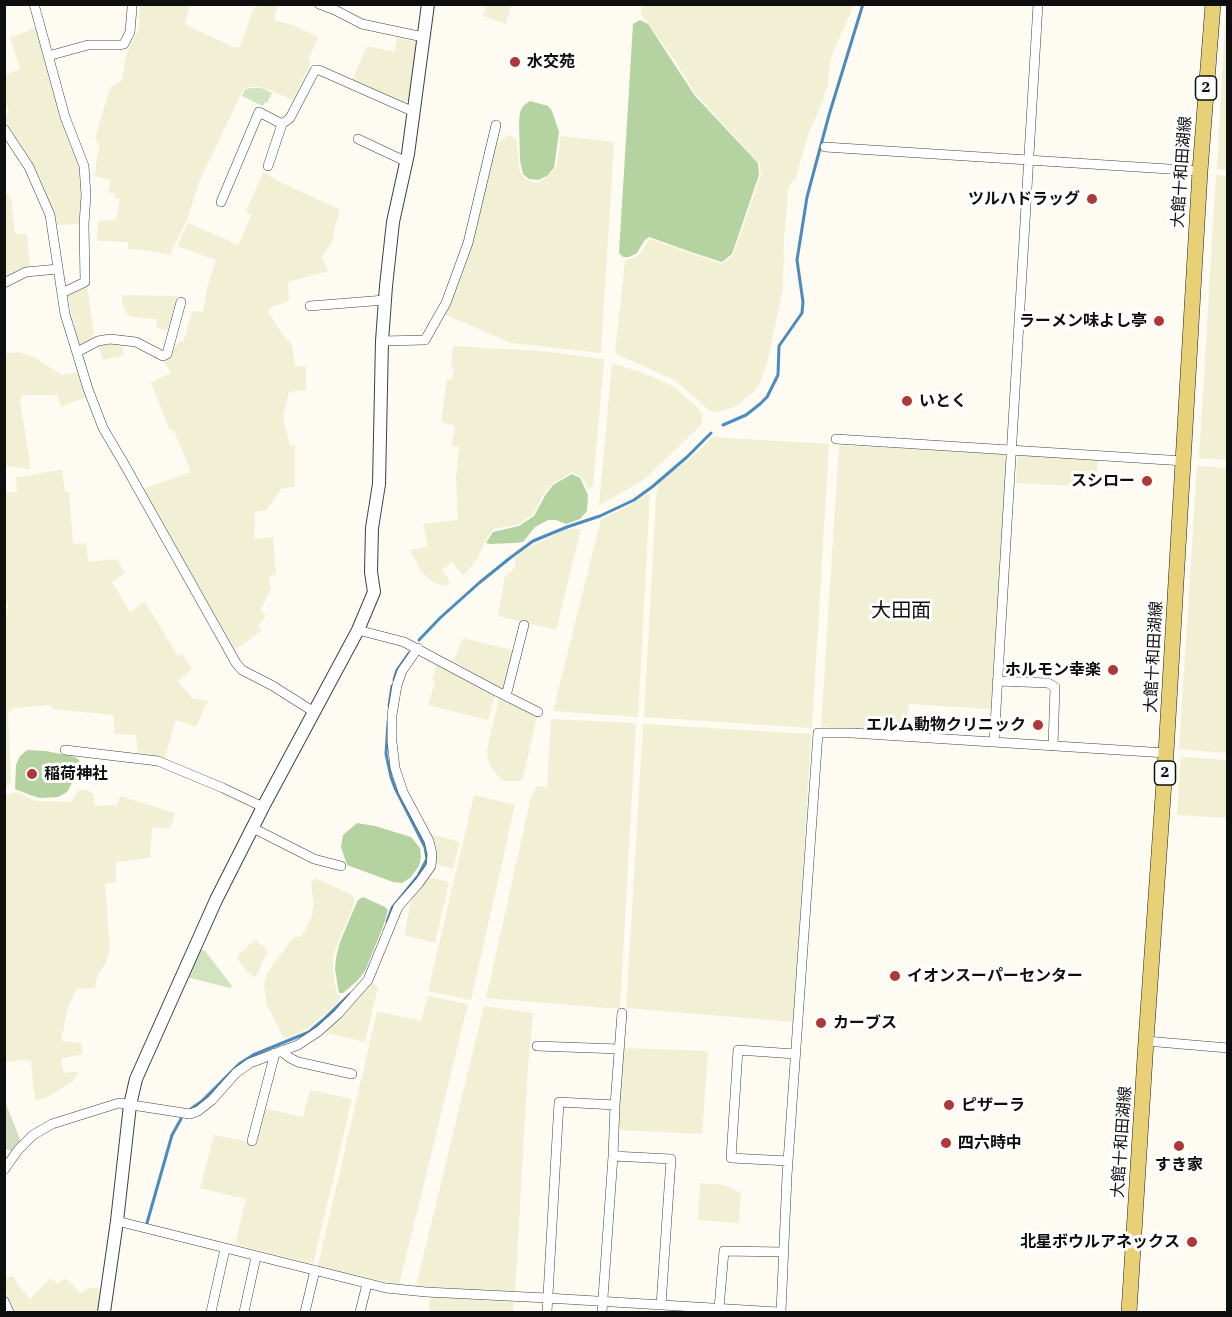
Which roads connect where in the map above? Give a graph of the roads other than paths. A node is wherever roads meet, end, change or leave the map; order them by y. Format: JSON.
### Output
{"nodes":[{"id":1,"x":34,"y":4,"type":"edge"},
{"id":2,"x":320,"y":4,"type":"edge"},
{"id":3,"x":428,"y":4,"type":"edge"},
{"id":4,"x":1038,"y":4,"type":"edge"},
{"id":5,"x":1213,"y":4,"type":"edge"},
{"id":6,"x":132,"y":8,"type":"dead end"},
{"id":7,"x":423,"y":37,"type":"junction"},
{"id":8,"x":48,"y":56,"type":"junction"},
{"id":9,"x":414,"y":112,"type":"junction"},
{"id":10,"x":282,"y":124,"type":"junction"},
{"id":11,"x":496,"y":125,"type":"dead end"},
{"id":12,"x":4,"y":129,"type":"edge"},
{"id":13,"x":358,"y":139,"type":"dead end"},
{"id":14,"x":825,"y":147,"type":"dead end"},
{"id":15,"x":1030,"y":160,"type":"junction"},
{"id":16,"x":407,"y":162,"type":"junction"},
{"id":17,"x":268,"y":166,"type":"dead end"},
{"id":18,"x":1200,"y":171,"type":"junction"},
{"id":19,"x":221,"y":202,"type":"dead end"},
{"id":20,"x":58,"y":269,"type":"junction"},
{"id":21,"x":4,"y":283,"type":"edge"},
{"id":22,"x":62,"y":293,"type":"junction"},
{"id":23,"x":385,"y":300,"type":"junction"},
{"id":24,"x":181,"y":302,"type":"dead end"},
{"id":25,"x":310,"y":306,"type":"dead end"},
{"id":26,"x":382,"y":341,"type":"junction"},
{"id":27,"x":77,"y":352,"type":"junction"},
{"id":28,"x":836,"y":439,"type":"dead end"},
{"id":29,"x":1012,"y":451,"type":"junction"},
{"id":30,"x":1184,"y":461,"type":"junction"},
{"id":31,"x":524,"y":625,"type":"dead end"},
{"id":32,"x":358,"y":630,"type":"junction"},
{"id":33,"x":418,"y":648,"type":"junction"},
{"id":34,"x":997,"y":681,"type":"junction"},
{"id":35,"x":506,"y":696,"type":"junction"},
{"id":36,"x":314,"y":712,"type":"junction"},
{"id":37,"x":538,"y":712,"type":"dead end"},
{"id":38,"x":994,"y":742,"type":"junction"},
{"id":39,"x":1053,"y":746,"type":"junction"},
{"id":40,"x":65,"y":750,"type":"dead end"},
{"id":41,"x":1166,"y":753,"type":"junction"},
{"id":42,"x":263,"y":807,"type":"junction"},
{"id":43,"x":253,"y":828,"type":"junction"},
{"id":44,"x":341,"y":866,"type":"dead end"},
{"id":45,"x":622,"y":1013,"type":"dead end"},
{"id":46,"x":1146,"y":1041,"type":"junction"},
{"id":47,"x":537,"y":1046,"type":"dead end"},
{"id":48,"x":1227,"y":1048,"type":"edge"},
{"id":49,"x":619,"y":1049,"type":"junction"},
{"id":50,"x":278,"y":1052,"type":"junction"},
{"id":51,"x":795,"y":1054,"type":"junction"},
{"id":52,"x":352,"y":1074,"type":"dead end"},
{"id":53,"x":130,"y":1105,"type":"junction"},
{"id":54,"x":615,"y":1105,"type":"junction"},
{"id":55,"x":252,"y":1141,"type":"dead end"},
{"id":56,"x":613,"y":1156,"type":"junction"},
{"id":57,"x":788,"y":1161,"type":"junction"},
{"id":58,"x":4,"y":1170,"type":"edge"},
{"id":59,"x":117,"y":1221,"type":"junction"},
{"id":60,"x":225,"y":1249,"type":"junction"},
{"id":61,"x":783,"y":1252,"type":"junction"},
{"id":62,"x":256,"y":1257,"type":"junction"},
{"id":63,"x":315,"y":1270,"type":"junction"},
{"id":64,"x":367,"y":1284,"type":"junction"},
{"id":65,"x":547,"y":1298,"type":"junction"},
{"id":66,"x":4,"y":1301,"type":"edge"},
{"id":67,"x":661,"y":1305,"type":"junction"},
{"id":68,"x":603,"y":1307,"type":"edge"},
{"id":69,"x":719,"y":1308,"type":"junction"},
{"id":70,"x":694,"y":1310,"type":"edge"},
{"id":71,"x":9,"y":1312,"type":"edge"},
{"id":72,"x":104,"y":1312,"type":"edge"},
{"id":73,"x":211,"y":1312,"type":"edge"},
{"id":74,"x":244,"y":1312,"type":"edge"},
{"id":75,"x":305,"y":1312,"type":"edge"},
{"id":76,"x":360,"y":1312,"type":"edge"},
{"id":77,"x":547,"y":1312,"type":"edge"},
{"id":78,"x":779,"y":1312,"type":"edge"},
{"id":79,"x":1129,"y":1312,"type":"edge"}],
"edges":[{"from":1,"to":8,"type":"street"},
{"from":2,"to":7,"type":"street"},
{"from":3,"to":7,"type":"street"},
{"from":4,"to":15,"type":"street"},
{"from":5,"to":18,"type":"main road","name":"大館十和田湖線","number":"2"},
{"from":6,"to":8,"type":"street"},
{"from":7,"to":9,"type":"street"},
{"from":8,"to":22,"type":"street"},
{"from":9,"to":10,"type":"street"},
{"from":9,"to":16,"type":"street"},
{"from":10,"to":17,"type":"street"},
{"from":10,"to":19,"type":"street"},
{"from":11,"to":26,"type":"street"},
{"from":12,"to":20,"type":"street"},
{"from":13,"to":16,"type":"street"},
{"from":14,"to":15,"type":"street"},
{"from":15,"to":18,"type":"street"},
{"from":15,"to":29,"type":"street"},
{"from":16,"to":23,"type":"street"},
{"from":18,"to":30,"type":"main road","name":"大館十和田湖線","number":"2"},
{"from":20,"to":21,"type":"street"},
{"from":20,"to":22,"type":"street"},
{"from":22,"to":27,"type":"street"},
{"from":23,"to":25,"type":"street"},
{"from":23,"to":26,"type":"street"},
{"from":24,"to":27,"type":"street"},
{"from":26,"to":32,"type":"street"},
{"from":27,"to":36,"type":"street"},
{"from":28,"to":29,"type":"street"},
{"from":29,"to":30,"type":"street"},
{"from":29,"to":34,"type":"street"},
{"from":30,"to":41,"type":"main road","name":"大館十和田湖線","number":"2"},
{"from":31,"to":35,"type":"street"},
{"from":32,"to":33,"type":"street"},
{"from":32,"to":36,"type":"street"},
{"from":33,"to":35,"type":"street"},
{"from":33,"to":50,"type":"street"},
{"from":34,"to":38,"type":"street"},
{"from":34,"to":39,"type":"street"},
{"from":35,"to":37,"type":"street"},
{"from":36,"to":42,"type":"street"},
{"from":38,"to":39,"type":"street"},
{"from":38,"to":51,"type":"street"},
{"from":39,"to":41,"type":"street"},
{"from":40,"to":42,"type":"street"},
{"from":41,"to":46,"type":"main road","name":"大館十和田湖線","number":"2"},
{"from":42,"to":43,"type":"street"},
{"from":43,"to":44,"type":"street"},
{"from":43,"to":53,"type":"street"},
{"from":45,"to":49,"type":"street"},
{"from":46,"to":48,"type":"street"},
{"from":46,"to":79,"type":"main road","name":"大館十和田湖線","number":"2"},
{"from":47,"to":49,"type":"street"},
{"from":49,"to":54,"type":"street"},
{"from":50,"to":52,"type":"street"},
{"from":50,"to":53,"type":"street"},
{"from":50,"to":55,"type":"street"},
{"from":51,"to":57,"type":"street"},
{"from":51,"to":57,"type":"street"},
{"from":53,"to":58,"type":"street"},
{"from":53,"to":59,"type":"street"},
{"from":54,"to":56,"type":"street"},
{"from":54,"to":65,"type":"street"},
{"from":56,"to":67,"type":"street"},
{"from":56,"to":68,"type":"street"},
{"from":57,"to":61,"type":"street"},
{"from":59,"to":60,"type":"street"},
{"from":59,"to":72,"type":"street"},
{"from":60,"to":62,"type":"street"},
{"from":60,"to":73,"type":"street"},
{"from":61,"to":69,"type":"street"},
{"from":61,"to":78,"type":"street"},
{"from":62,"to":63,"type":"street"},
{"from":62,"to":74,"type":"street"},
{"from":63,"to":64,"type":"street"},
{"from":63,"to":75,"type":"street"},
{"from":64,"to":65,"type":"street"},
{"from":64,"to":76,"type":"street"},
{"from":65,"to":68,"type":"street"},
{"from":65,"to":77,"type":"street"},
{"from":66,"to":71,"type":"street"},
{"from":67,"to":68,"type":"street"},
{"from":67,"to":70,"type":"street"},
{"from":69,"to":70,"type":"street"},
{"from":69,"to":78,"type":"street"}]}
